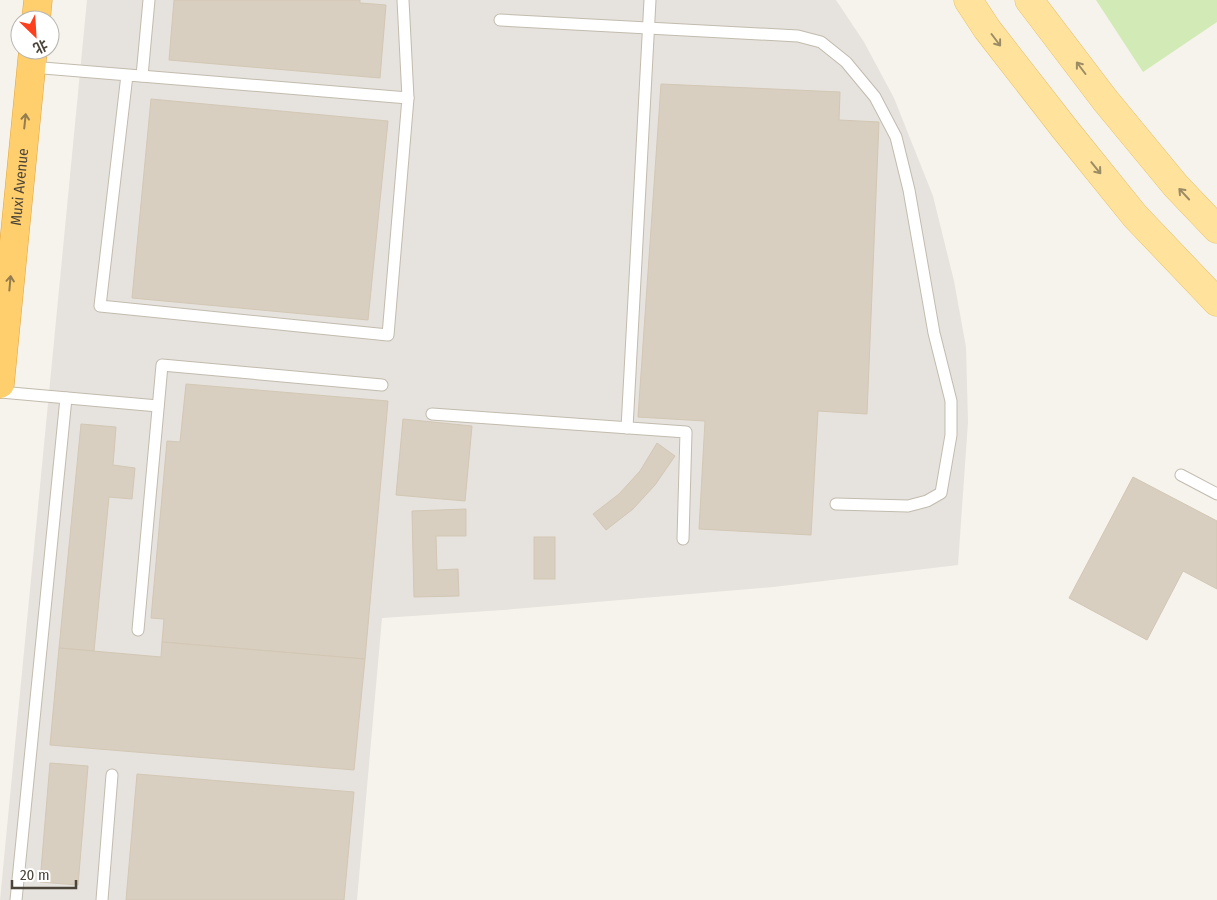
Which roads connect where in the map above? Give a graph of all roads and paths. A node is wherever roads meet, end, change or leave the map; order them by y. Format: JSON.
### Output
{"nodes":[{"id":1,"x":149,"y":0,"type":"edge"},
{"id":2,"x":403,"y":0,"type":"edge"},
{"id":3,"x":650,"y":0,"type":"edge"},
{"id":4,"x":968,"y":0,"type":"edge"},
{"id":5,"x":1029,"y":0,"type":"edge"},
{"id":6,"x":500,"y":20,"type":"dead end"},
{"id":7,"x":649,"y":28,"type":"junction"},
{"id":8,"x":32,"y":60,"type":"edge"},
{"id":9,"x":43,"y":60,"type":"edge"},
{"id":10,"x":127,"y":75,"type":"junction"},
{"id":11,"x":142,"y":76,"type":"junction"},
{"id":12,"x":408,"y":98,"type":"junction"},
{"id":13,"x":1217,"y":229,"type":"edge"},
{"id":14,"x":1217,"y":302,"type":"edge"},
{"id":15,"x":0,"y":384,"type":"edge"},
{"id":16,"x":382,"y":384,"type":"dead end"},
{"id":17,"x":0,"y":392,"type":"edge"},
{"id":18,"x":66,"y":398,"type":"junction"},
{"id":19,"x":158,"y":406,"type":"junction"},
{"id":20,"x":432,"y":414,"type":"dead end"},
{"id":21,"x":627,"y":428,"type":"junction"},
{"id":22,"x":1182,"y":475,"type":"dead end"},
{"id":23,"x":1217,"y":494,"type":"edge"},
{"id":24,"x":836,"y":504,"type":"dead end"},
{"id":25,"x":683,"y":539,"type":"dead end"},
{"id":26,"x":138,"y":630,"type":"dead end"},
{"id":27,"x":112,"y":775,"type":"dead end"},
{"id":28,"x":16,"y":900,"type":"edge"},
{"id":29,"x":102,"y":900,"type":"edge"}],
"edges":[{"from":1,"to":11,"type":"lane"},
{"from":2,"to":12,"type":"lane"},
{"from":3,"to":7,"type":"lane"},
{"from":4,"to":14,"type":"main road","one_way":true},
{"from":13,"to":5,"type":"main road","one_way":true},
{"from":6,"to":7,"type":"lane"},
{"from":7,"to":21,"type":"lane"},
{"from":7,"to":24,"type":"lane"},
{"from":15,"to":8,"type":"highway","name":"Muxi Avenue","one_way":true},
{"from":9,"to":10,"type":"lane"},
{"from":10,"to":11,"type":"lane"},
{"from":10,"to":12,"type":"lane"},
{"from":11,"to":12,"type":"lane"},
{"from":16,"to":19,"type":"lane"},
{"from":17,"to":18,"type":"lane"},
{"from":18,"to":19,"type":"lane"},
{"from":18,"to":28,"type":"lane"},
{"from":19,"to":26,"type":"lane"},
{"from":20,"to":21,"type":"lane"},
{"from":21,"to":25,"type":"lane"},
{"from":22,"to":23,"type":"lane"},
{"from":27,"to":29,"type":"lane"}]}
